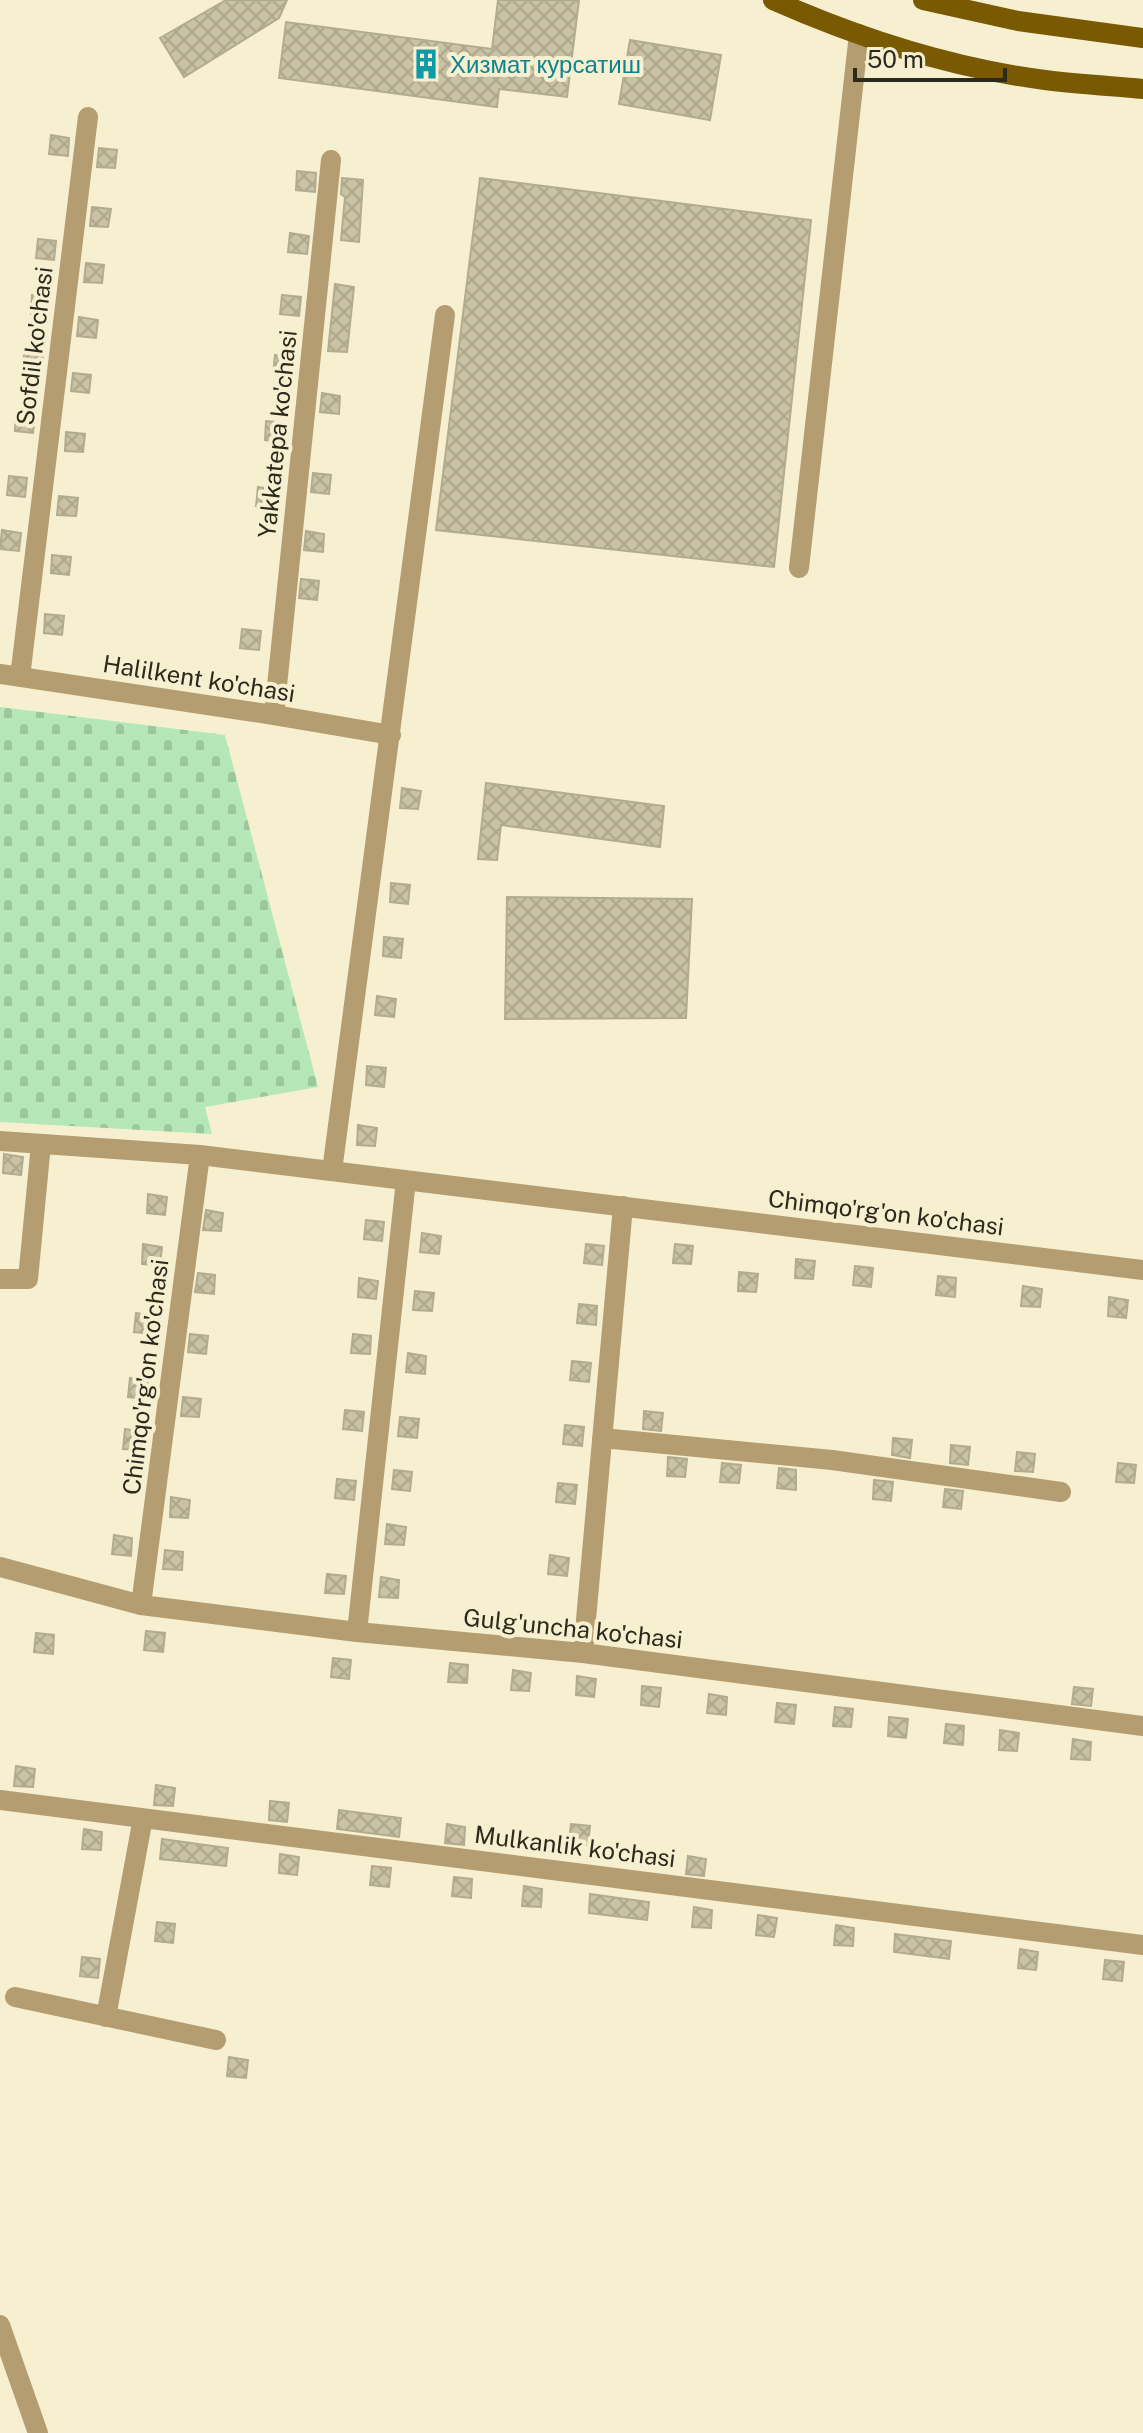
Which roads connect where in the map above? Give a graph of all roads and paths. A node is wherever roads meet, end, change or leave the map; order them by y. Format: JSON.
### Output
{"nodes":[{"id":1,"x":773,"y":0,"type":"edge"},
{"id":2,"x":923,"y":0,"type":"edge"},
{"id":3,"x":859,"y":34,"type":"junction"},
{"id":4,"x":1143,"y":38,"type":"edge"},
{"id":5,"x":1143,"y":89,"type":"edge"},
{"id":6,"x":88,"y":117,"type":"dead end"},
{"id":7,"x":331,"y":160,"type":"dead end"},
{"id":8,"x":445,"y":315,"type":"dead end"},
{"id":9,"x":799,"y":568,"type":"dead end"},
{"id":10,"x":10,"y":675,"type":"edge"},
{"id":11,"x":274,"y":715,"type":"junction"},
{"id":12,"x":391,"y":735,"type":"junction"},
{"id":13,"x":0,"y":1141,"type":"edge"},
{"id":14,"x":41,"y":1144,"type":"junction"},
{"id":15,"x":200,"y":1155,"type":"junction"},
{"id":16,"x":332,"y":1171,"type":"junction"},
{"id":17,"x":406,"y":1180,"type":"junction"},
{"id":18,"x":623,"y":1206,"type":"junction"},
{"id":19,"x":1143,"y":1270,"type":"edge"},
{"id":20,"x":0,"y":1279,"type":"edge"},
{"id":21,"x":602,"y":1438,"type":"junction"},
{"id":22,"x":1061,"y":1492,"type":"dead end"},
{"id":23,"x":0,"y":1567,"type":"edge"},
{"id":24,"x":141,"y":1605,"type":"junction"},
{"id":25,"x":357,"y":1632,"type":"junction"},
{"id":26,"x":583,"y":1653,"type":"junction"},
{"id":27,"x":1143,"y":1726,"type":"edge"},
{"id":28,"x":0,"y":1800,"type":"edge"},
{"id":29,"x":143,"y":1818,"type":"junction"},
{"id":30,"x":1143,"y":1945,"type":"edge"},
{"id":31,"x":15,"y":1997,"type":"dead end"},
{"id":32,"x":106,"y":2017,"type":"junction"},
{"id":33,"x":216,"y":2040,"type":"dead end"},
{"id":34,"x":0,"y":2325,"type":"edge"},
{"id":35,"x":38,"y":2433,"type":"edge"}],
"edges":[{"from":1,"to":3,"type":"main road"},
{"from":2,"to":4,"type":"main road"},
{"from":3,"to":5,"type":"main road"},
{"from":3,"to":9,"type":"street"},
{"from":6,"to":10,"type":"street","name":"Sofdil ko'chasi"},
{"from":7,"to":11,"type":"street","name":"Yakkatepa ko'chasi"},
{"from":8,"to":12,"type":"street"},
{"from":10,"to":11,"type":"street","name":"Halilkent ko'chasi"},
{"from":11,"to":12,"type":"street","name":"Halilkent ko'chasi"},
{"from":12,"to":16,"type":"street"},
{"from":13,"to":14,"type":"street","name":"Chimqo'rg'on ko'chasi"},
{"from":14,"to":15,"type":"street","name":"Chimqo'rg'on ko'chasi"},
{"from":14,"to":20,"type":"street"},
{"from":15,"to":16,"type":"street","name":"Chimqo'rg'on ko'chasi"},
{"from":15,"to":24,"type":"street","name":"Chimqo'rg'on ko'chasi"},
{"from":16,"to":17,"type":"street","name":"Chimqo'rg'on ko'chasi"},
{"from":17,"to":18,"type":"street","name":"Chimqo'rg'on ko'chasi"},
{"from":17,"to":25,"type":"street"},
{"from":18,"to":19,"type":"street","name":"Chimqo'rg'on ko'chasi"},
{"from":18,"to":21,"type":"street"},
{"from":21,"to":22,"type":"street"},
{"from":21,"to":26,"type":"street"},
{"from":23,"to":24,"type":"street","name":"Gulg'uncha ko'chasi"},
{"from":24,"to":25,"type":"street","name":"Gulg'uncha ko'chasi"},
{"from":25,"to":26,"type":"street","name":"Gulg'uncha ko'chasi"},
{"from":26,"to":27,"type":"street","name":"Gulg'uncha ko'chasi"},
{"from":28,"to":29,"type":"street","name":"Mulkanlik ko'chasi"},
{"from":29,"to":30,"type":"street","name":"Mulkanlik ko'chasi"},
{"from":29,"to":32,"type":"street"},
{"from":31,"to":32,"type":"street"},
{"from":32,"to":33,"type":"street"},
{"from":34,"to":35,"type":"street"}]}
